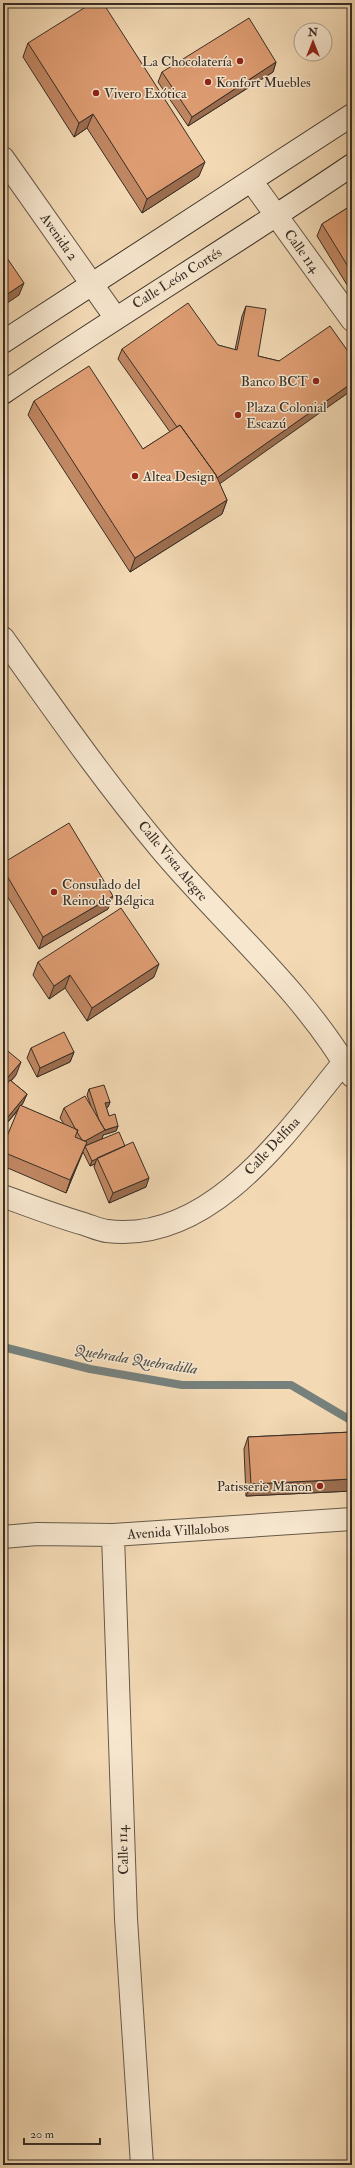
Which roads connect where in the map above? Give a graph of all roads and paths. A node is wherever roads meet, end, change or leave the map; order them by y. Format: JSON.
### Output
{"nodes":[{"id":1,"x":352,"y":115,"type":"edge"},
{"id":2,"x":3,"y":158,"type":"edge"},
{"id":3,"x":352,"y":165,"type":"edge"},
{"id":4,"x":252,"y":182,"type":"junction"},
{"id":5,"x":276,"y":216,"type":"junction"},
{"id":6,"x":93,"y":285,"type":"junction"},
{"id":7,"x":115,"y":317,"type":"junction"},
{"id":8,"x":352,"y":320,"type":"edge"},
{"id":9,"x":3,"y":342,"type":"edge"},
{"id":10,"x":3,"y":393,"type":"edge"},
{"id":11,"x":3,"y":638,"type":"edge"},
{"id":12,"x":348,"y":1069,"type":"edge"},
{"id":13,"x":3,"y":1196,"type":"edge"},
{"id":14,"x":352,"y":1519,"type":"edge"},
{"id":15,"x":114,"y":1535,"type":"junction"},
{"id":16,"x":3,"y":1537,"type":"edge"},
{"id":17,"x":142,"y":2165,"type":"edge"}],
"edges":[{"from":1,"to":4,"type":"street"},
{"from":2,"to":6,"type":"street","name":"Avenida 2"},
{"from":3,"to":5,"type":"street","name":"Calle León Cortés"},
{"from":4,"to":5,"type":"street","name":"Calle 114"},
{"from":4,"to":6,"type":"street"},
{"from":5,"to":7,"type":"street","name":"Calle León Cortés"},
{"from":5,"to":8,"type":"street","name":"Calle 114"},
{"from":6,"to":7,"type":"street","name":"Avenida 2"},
{"from":6,"to":9,"type":"street"},
{"from":7,"to":10,"type":"street","name":"Calle León Cortés"},
{"from":11,"to":12,"type":"street","name":"Calle Vista Alegre"},
{"from":12,"to":13,"type":"street","name":"Calle Delfina"},
{"from":14,"to":15,"type":"street","name":"Avenida Villalobos"},
{"from":15,"to":16,"type":"street","name":"Avenida Villalobos"},
{"from":15,"to":17,"type":"street","name":"Calle 114"}]}
